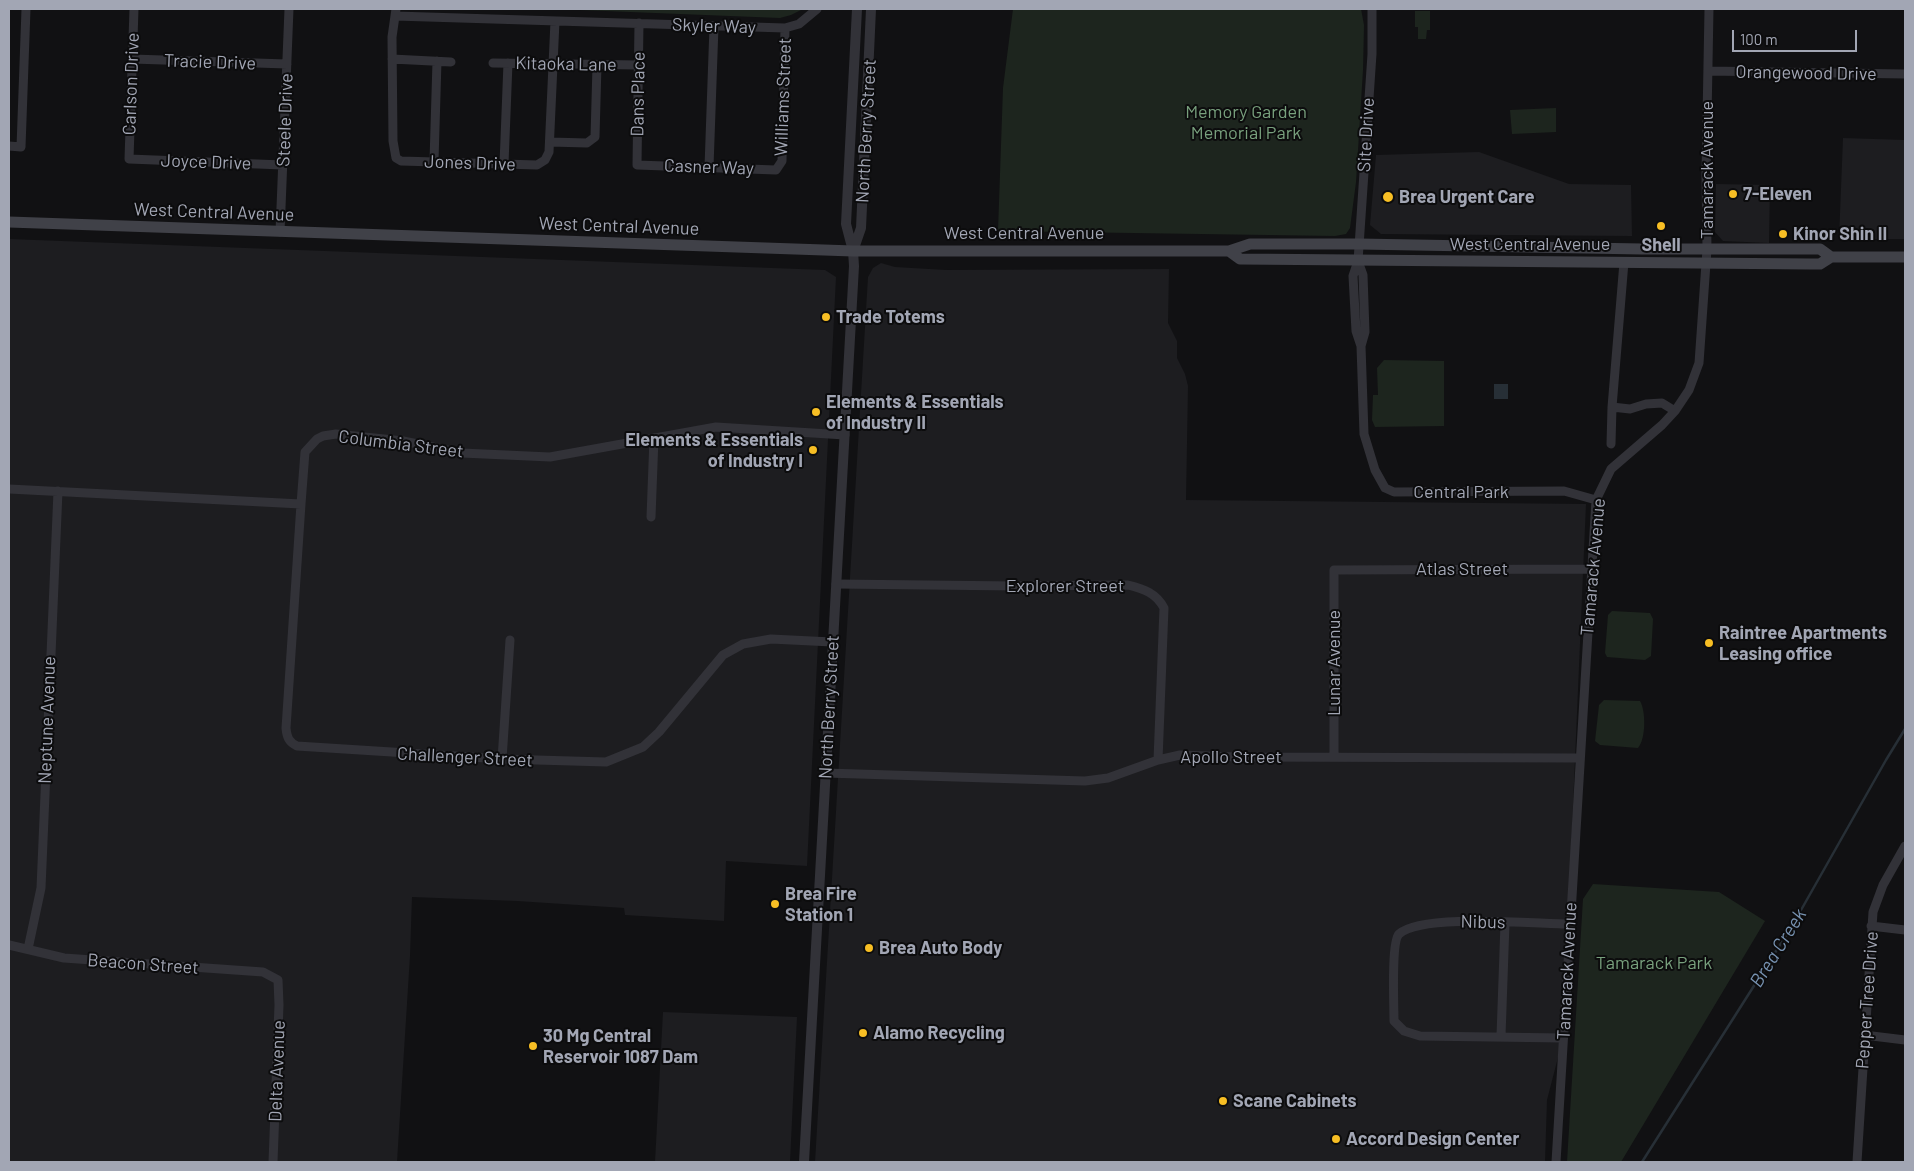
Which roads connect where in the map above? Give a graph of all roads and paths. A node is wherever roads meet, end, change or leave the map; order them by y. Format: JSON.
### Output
{"nodes":[{"id":1,"x":26,"y":9,"type":"edge"},
{"id":2,"x":134,"y":9,"type":"edge"},
{"id":3,"x":289,"y":9,"type":"edge"},
{"id":4,"x":817,"y":9,"type":"edge"},
{"id":5,"x":857,"y":9,"type":"edge"},
{"id":6,"x":872,"y":9,"type":"edge"},
{"id":7,"x":1372,"y":9,"type":"edge"},
{"id":8,"x":1709,"y":9,"type":"edge"},
{"id":9,"x":395,"y":12,"type":"edge"},
{"id":10,"x":555,"y":21,"type":"junction"},
{"id":11,"x":639,"y":23,"type":"junction"},
{"id":12,"x":714,"y":26,"type":"junction"},
{"id":13,"x":785,"y":28,"type":"junction"},
{"id":14,"x":132,"y":59,"type":"junction"},
{"id":15,"x":392,"y":59,"type":"junction"},
{"id":16,"x":437,"y":61,"type":"junction"},
{"id":17,"x":451,"y":62,"type":"dead end"},
{"id":18,"x":493,"y":63,"type":"dead end"},
{"id":19,"x":508,"y":63,"type":"junction"},
{"id":20,"x":287,"y":64,"type":"junction"},
{"id":21,"x":553,"y":64,"type":"junction"},
{"id":22,"x":597,"y":65,"type":"junction"},
{"id":23,"x":639,"y":66,"type":"junction"},
{"id":24,"x":1708,"y":71,"type":"junction"},
{"id":25,"x":1905,"y":74,"type":"edge"},
{"id":26,"x":550,"y":142,"type":"junction"},
{"id":27,"x":9,"y":146,"type":"edge"},
{"id":28,"x":129,"y":159,"type":"joint"},
{"id":29,"x":434,"y":161,"type":"junction"},
{"id":30,"x":283,"y":164,"type":"junction"},
{"id":31,"x":504,"y":164,"type":"junction"},
{"id":32,"x":637,"y":165,"type":"joint"},
{"id":33,"x":780,"y":166,"type":"joint"},
{"id":34,"x":709,"y":167,"type":"junction"},
{"id":35,"x":9,"y":222,"type":"edge"},
{"id":36,"x":280,"y":232,"type":"junction"},
{"id":37,"x":1359,"y":244,"type":"junction"},
{"id":38,"x":1707,"y":249,"type":"junction"},
{"id":39,"x":853,"y":251,"type":"junction"},
{"id":40,"x":1229,"y":251,"type":"junction"},
{"id":41,"x":1831,"y":257,"type":"junction"},
{"id":42,"x":1905,"y":257,"type":"edge"},
{"id":43,"x":1358,"y":261,"type":"junction"},
{"id":44,"x":1624,"y":262,"type":"junction"},
{"id":45,"x":1706,"y":263,"type":"junction"},
{"id":46,"x":1612,"y":407,"type":"junction"},
{"id":47,"x":1675,"y":411,"type":"junction"},
{"id":48,"x":1364,"y":432,"type":"joint"},
{"id":49,"x":845,"y":434,"type":"junction"},
{"id":50,"x":654,"y":438,"type":"junction"},
{"id":51,"x":1611,"y":444,"type":"dead end"},
{"id":52,"x":9,"y":489,"type":"edge"},
{"id":53,"x":58,"y":491,"type":"junction"},
{"id":54,"x":1596,"y":500,"type":"junction"},
{"id":55,"x":301,"y":504,"type":"junction"},
{"id":56,"x":651,"y":517,"type":"dead end"},
{"id":57,"x":1591,"y":569,"type":"junction"},
{"id":58,"x":1334,"y":570,"type":"joint"},
{"id":59,"x":836,"y":584,"type":"junction"},
{"id":60,"x":510,"y":640,"type":"dead end"},
{"id":61,"x":832,"y":642,"type":"junction"},
{"id":62,"x":1334,"y":757,"type":"junction"},
{"id":63,"x":1579,"y":758,"type":"junction"},
{"id":64,"x":502,"y":759,"type":"junction"},
{"id":65,"x":1158,"y":760,"type":"junction"},
{"id":66,"x":826,"y":773,"type":"junction"},
{"id":67,"x":1905,"y":846,"type":"edge"},
{"id":68,"x":1505,"y":923,"type":"junction"},
{"id":69,"x":1570,"y":924,"type":"junction"},
{"id":70,"x":1871,"y":926,"type":"junction"},
{"id":71,"x":1905,"y":930,"type":"edge"},
{"id":72,"x":9,"y":945,"type":"edge"},
{"id":73,"x":28,"y":948,"type":"junction"},
{"id":74,"x":278,"y":980,"type":"joint"},
{"id":75,"x":1864,"y":1035,"type":"junction"},
{"id":76,"x":1501,"y":1036,"type":"junction"},
{"id":77,"x":1564,"y":1038,"type":"junction"},
{"id":78,"x":1905,"y":1040,"type":"edge"},
{"id":79,"x":274,"y":1162,"type":"edge"},
{"id":80,"x":804,"y":1162,"type":"edge"},
{"id":81,"x":1556,"y":1162,"type":"edge"},
{"id":82,"x":1857,"y":1162,"type":"edge"}],
"edges":[{"from":1,"to":27,"type":"street"},
{"from":2,"to":14,"type":"street","name":"Carlson Drive"},
{"from":3,"to":20,"type":"street","name":"Steele Drive"},
{"from":4,"to":13,"type":"street","name":"Skyler Way"},
{"from":5,"to":39,"type":"street","name":"North Berry Street"},
{"from":6,"to":39,"type":"street","name":"North Berry Street"},
{"from":7,"to":37,"type":"street","name":"Site Drive"},
{"from":8,"to":24,"type":"street","name":"Tamarack Avenue"},
{"from":9,"to":10,"type":"street","name":"Skyler Way"},
{"from":9,"to":15,"type":"street"},
{"from":10,"to":11,"type":"street","name":"Skyler Way"},
{"from":10,"to":21,"type":"street"},
{"from":11,"to":12,"type":"street","name":"Skyler Way"},
{"from":11,"to":23,"type":"street","name":"Dans Place"},
{"from":12,"to":13,"type":"street","name":"Skyler Way"},
{"from":12,"to":34,"type":"street"},
{"from":13,"to":33,"type":"street","name":"Williams Street"},
{"from":14,"to":20,"type":"street","name":"Tracie Drive"},
{"from":14,"to":28,"type":"street","name":"Carlson Drive"},
{"from":15,"to":16,"type":"street"},
{"from":15,"to":29,"type":"street","name":"Jones Drive"},
{"from":16,"to":17,"type":"street"},
{"from":16,"to":29,"type":"street"},
{"from":18,"to":19,"type":"street","name":"Kitaoka Lane"},
{"from":19,"to":21,"type":"street","name":"Kitaoka Lane"},
{"from":19,"to":31,"type":"street"},
{"from":20,"to":30,"type":"street","name":"Steele Drive"},
{"from":21,"to":22,"type":"street","name":"Kitaoka Lane"},
{"from":21,"to":26,"type":"street"},
{"from":22,"to":23,"type":"street","name":"Kitaoka Lane"},
{"from":22,"to":26,"type":"street"},
{"from":23,"to":32,"type":"street","name":"Dans Place"},
{"from":24,"to":25,"type":"street","name":"Orangewood Drive"},
{"from":24,"to":38,"type":"street","name":"Tamarack Avenue"},
{"from":26,"to":31,"type":"street","name":"Jones Drive"},
{"from":28,"to":30,"type":"street","name":"Joyce Drive"},
{"from":29,"to":31,"type":"street","name":"Jones Drive"},
{"from":30,"to":36,"type":"street","name":"Steele Drive"},
{"from":32,"to":34,"type":"street","name":"Casner Way"},
{"from":33,"to":34,"type":"street","name":"Casner Way"},
{"from":35,"to":36,"type":"main road","name":"West Central Avenue"},
{"from":36,"to":39,"type":"main road","name":"West Central Avenue"},
{"from":37,"to":38,"type":"main road","name":"West Central Avenue"},
{"from":37,"to":40,"type":"main road","name":"West Central Avenue"},
{"from":37,"to":43,"type":"street","name":"Site Drive"},
{"from":38,"to":41,"type":"main road","name":"West Central Avenue"},
{"from":38,"to":45,"type":"street","name":"Tamarack Avenue"},
{"from":39,"to":40,"type":"main road","name":"West Central Avenue"},
{"from":39,"to":49,"type":"street","name":"North Berry Street"},
{"from":40,"to":43,"type":"main road","name":"West Central Avenue"},
{"from":41,"to":42,"type":"main road","name":"West Central Avenue"},
{"from":41,"to":45,"type":"main road","name":"West Central Avenue"},
{"from":43,"to":44,"type":"main road","name":"West Central Avenue"},
{"from":43,"to":48,"type":"street","name":"Site Drive"},
{"from":44,"to":45,"type":"main road","name":"West Central Avenue"},
{"from":44,"to":46,"type":"street"},
{"from":45,"to":47,"type":"street","name":"Tamarack Avenue"},
{"from":46,"to":47,"type":"street"},
{"from":46,"to":51,"type":"street"},
{"from":47,"to":54,"type":"street","name":"Tamarack Avenue"},
{"from":48,"to":54,"type":"street","name":"Central Park"},
{"from":49,"to":50,"type":"street","name":"Columbia Street"},
{"from":49,"to":59,"type":"street","name":"North Berry Street"},
{"from":50,"to":55,"type":"street","name":"Columbia Street"},
{"from":50,"to":56,"type":"street"},
{"from":52,"to":53,"type":"street"},
{"from":53,"to":55,"type":"street"},
{"from":53,"to":73,"type":"street","name":"Neptune Avenue"},
{"from":54,"to":57,"type":"street","name":"Tamarack Avenue"},
{"from":55,"to":64,"type":"street","name":"Challenger Street"},
{"from":57,"to":58,"type":"street","name":"Atlas Street"},
{"from":57,"to":63,"type":"street","name":"Tamarack Avenue"},
{"from":58,"to":62,"type":"street","name":"Lunar Avenue"},
{"from":59,"to":61,"type":"street","name":"North Berry Street"},
{"from":59,"to":65,"type":"street","name":"Explorer Street"},
{"from":60,"to":64,"type":"street"},
{"from":61,"to":64,"type":"street","name":"Challenger Street"},
{"from":61,"to":66,"type":"street","name":"North Berry Street"},
{"from":62,"to":63,"type":"street","name":"Apollo Street"},
{"from":62,"to":65,"type":"street","name":"Apollo Street"},
{"from":63,"to":69,"type":"street","name":"Tamarack Avenue"},
{"from":65,"to":66,"type":"street","name":"Apollo Street"},
{"from":66,"to":80,"type":"street","name":"North Berry Street"},
{"from":67,"to":70,"type":"street","name":"Pepper Tree Drive"},
{"from":68,"to":69,"type":"street","name":"Nibus"},
{"from":68,"to":76,"type":"street"},
{"from":68,"to":76,"type":"street","name":"Nibus"},
{"from":69,"to":77,"type":"street","name":"Tamarack Avenue"},
{"from":70,"to":71,"type":"street"},
{"from":70,"to":75,"type":"street","name":"Pepper Tree Drive"},
{"from":72,"to":73,"type":"street","name":"Beacon Street"},
{"from":73,"to":74,"type":"street","name":"Beacon Street"},
{"from":74,"to":79,"type":"street","name":"Delta Avenue"},
{"from":75,"to":78,"type":"street"},
{"from":75,"to":82,"type":"street","name":"Pepper Tree Drive"},
{"from":76,"to":77,"type":"street"},
{"from":77,"to":81,"type":"street","name":"Tamarack Avenue"}]}
